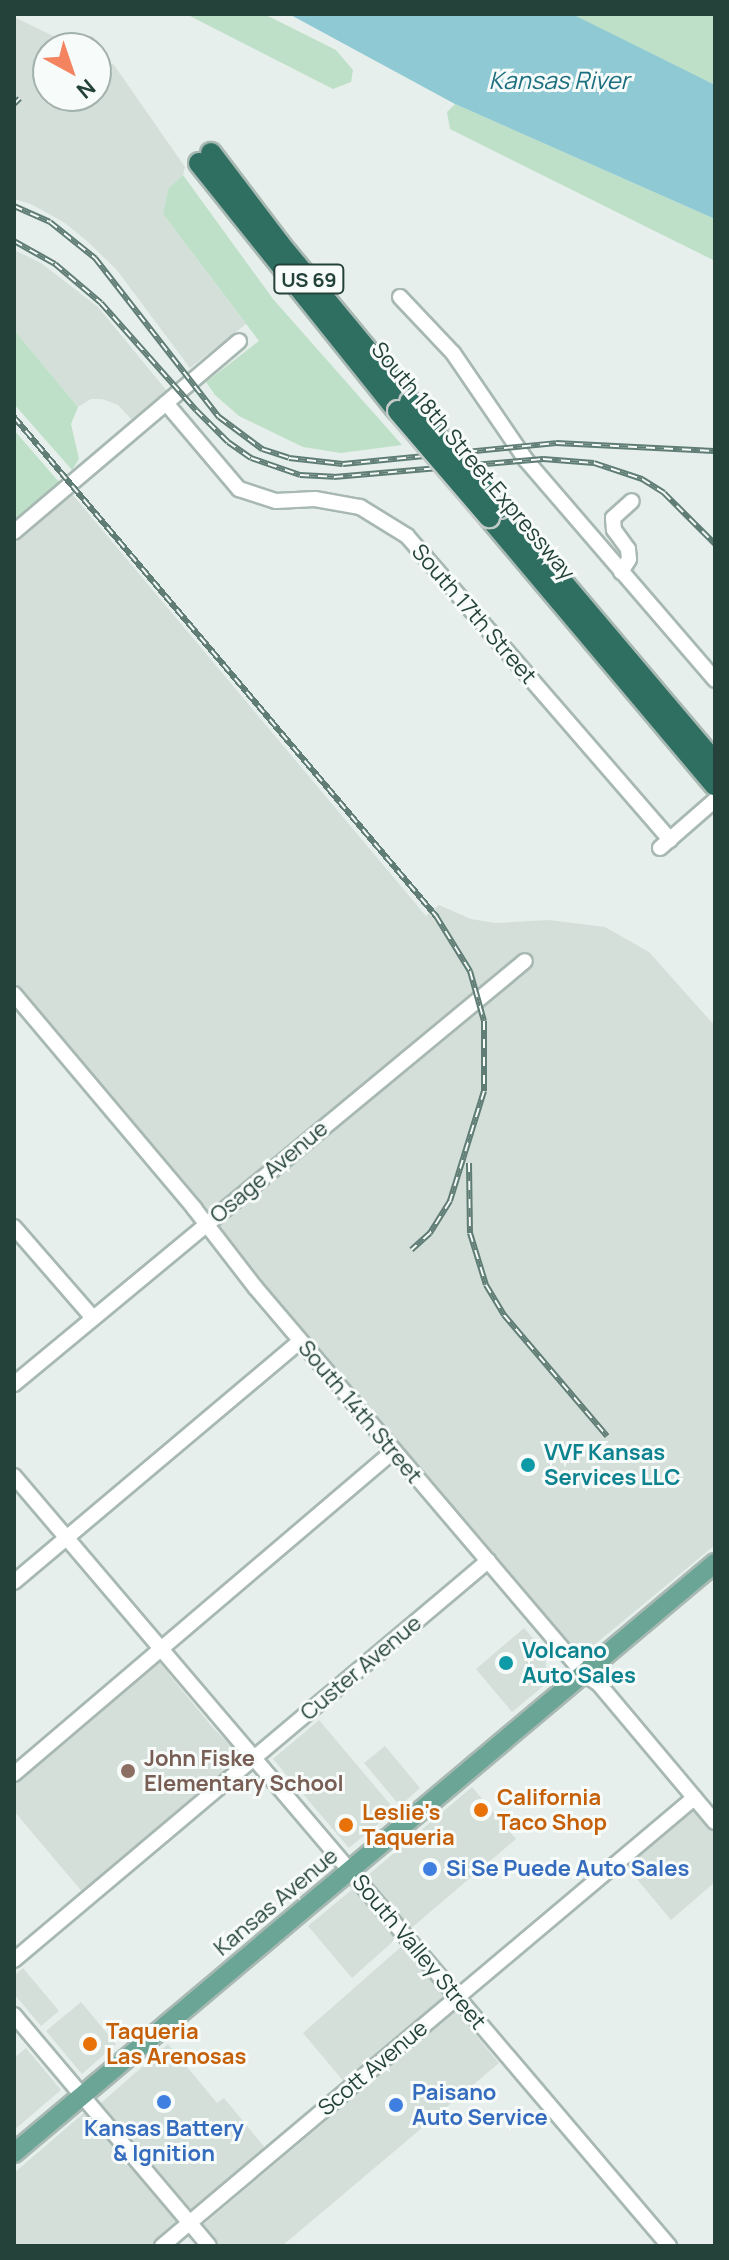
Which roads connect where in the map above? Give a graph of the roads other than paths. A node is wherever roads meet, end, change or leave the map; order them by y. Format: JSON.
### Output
{"nodes":[{"id":1,"x":205,"y":158,"type":"dead end"},
{"id":2,"x":400,"y":297,"type":"dead end"},
{"id":3,"x":239,"y":341,"type":"dead end"},
{"id":4,"x":166,"y":403,"type":"junction"},
{"id":5,"x":632,"y":501,"type":"dead end"},
{"id":6,"x":14,"y":532,"type":"edge"},
{"id":7,"x":621,"y":572,"type":"junction"},
{"id":8,"x":715,"y":680,"type":"edge"},
{"id":9,"x":703,"y":756,"type":"edge"},
{"id":10,"x":715,"y":785,"type":"edge"},
{"id":11,"x":715,"y":800,"type":"edge"},
{"id":12,"x":525,"y":961,"type":"dead end"},
{"id":13,"x":14,"y":994,"type":"edge"},
{"id":14,"x":207,"y":1225,"type":"junction"},
{"id":15,"x":14,"y":1227,"type":"edge"},
{"id":16,"x":93,"y":1318,"type":"junction"},
{"id":17,"x":300,"y":1341,"type":"junction"},
{"id":18,"x":14,"y":1384,"type":"edge"},
{"id":19,"x":394,"y":1451,"type":"junction"},
{"id":20,"x":14,"y":1476,"type":"edge"},
{"id":21,"x":67,"y":1538,"type":"junction"},
{"id":22,"x":488,"y":1561,"type":"junction"},
{"id":23,"x":715,"y":1563,"type":"edge"},
{"id":24,"x":14,"y":1582,"type":"edge"},
{"id":25,"x":160,"y":1649,"type":"junction"},
{"id":26,"x":584,"y":1674,"type":"junction"},
{"id":27,"x":254,"y":1758,"type":"junction"},
{"id":28,"x":14,"y":1774,"type":"edge"},
{"id":29,"x":694,"y":1798,"type":"junction"},
{"id":30,"x":715,"y":1822,"type":"edge"},
{"id":31,"x":350,"y":1870,"type":"junction"},
{"id":32,"x":14,"y":1960,"type":"edge"},
{"id":33,"x":457,"y":1997,"type":"junction"},
{"id":34,"x":14,"y":2015,"type":"edge"},
{"id":35,"x":82,"y":2096,"type":"junction"},
{"id":36,"x":14,"y":2153,"type":"edge"},
{"id":37,"x":190,"y":2223,"type":"junction"},
{"id":38,"x":162,"y":2246,"type":"edge"},
{"id":39,"x":209,"y":2246,"type":"edge"},
{"id":40,"x":669,"y":2246,"type":"edge"}],
"edges":[{"from":1,"to":9,"type":"highway","name":"South 18th Street Expressway","number":"US 69","bridge":true},
{"from":2,"to":7,"type":"street"},
{"from":3,"to":4,"type":"street"},
{"from":4,"to":6,"type":"street"},
{"from":4,"to":11,"type":"street","name":"South 17th Street"},
{"from":5,"to":7,"type":"street"},
{"from":7,"to":8,"type":"street"},
{"from":9,"to":10,"type":"highway","name":"South 18th Street Expressway","number":"US 69"},
{"from":12,"to":14,"type":"street","name":"Osage Avenue"},
{"from":13,"to":14,"type":"street","name":"South 14th Street"},
{"from":14,"to":16,"type":"street","name":"Osage Avenue"},
{"from":14,"to":17,"type":"street","name":"South 14th Street"},
{"from":15,"to":16,"type":"street"},
{"from":16,"to":18,"type":"street","name":"Osage Avenue"},
{"from":17,"to":19,"type":"street","name":"South 14th Street"},
{"from":17,"to":21,"type":"street"},
{"from":19,"to":22,"type":"street","name":"South 14th Street"},
{"from":19,"to":25,"type":"street"},
{"from":20,"to":21,"type":"street","name":"South Valley Street"},
{"from":21,"to":24,"type":"street"},
{"from":21,"to":25,"type":"street","name":"South Valley Street"},
{"from":22,"to":26,"type":"street","name":"South 14th Street"},
{"from":22,"to":27,"type":"street","name":"Custer Avenue"},
{"from":23,"to":26,"type":"main road","name":"Kansas Avenue"},
{"from":25,"to":27,"type":"street","name":"South Valley Street"},
{"from":25,"to":28,"type":"street"},
{"from":26,"to":29,"type":"street","name":"South 14th Street"},
{"from":26,"to":31,"type":"main road","name":"Kansas Avenue"},
{"from":27,"to":31,"type":"street","name":"South Valley Street"},
{"from":27,"to":32,"type":"street","name":"Custer Avenue"},
{"from":29,"to":30,"type":"street","name":"South 14th Street"},
{"from":29,"to":33,"type":"street","name":"Scott Avenue"},
{"from":31,"to":33,"type":"street","name":"South Valley Street"},
{"from":31,"to":35,"type":"main road","name":"Kansas Avenue"},
{"from":33,"to":37,"type":"street","name":"Scott Avenue"},
{"from":33,"to":40,"type":"street","name":"South Valley Street"},
{"from":34,"to":35,"type":"street"},
{"from":35,"to":36,"type":"main road","name":"Kansas Avenue"},
{"from":35,"to":37,"type":"street"},
{"from":37,"to":38,"type":"street","name":"Scott Avenue"},
{"from":37,"to":39,"type":"street"}]}
